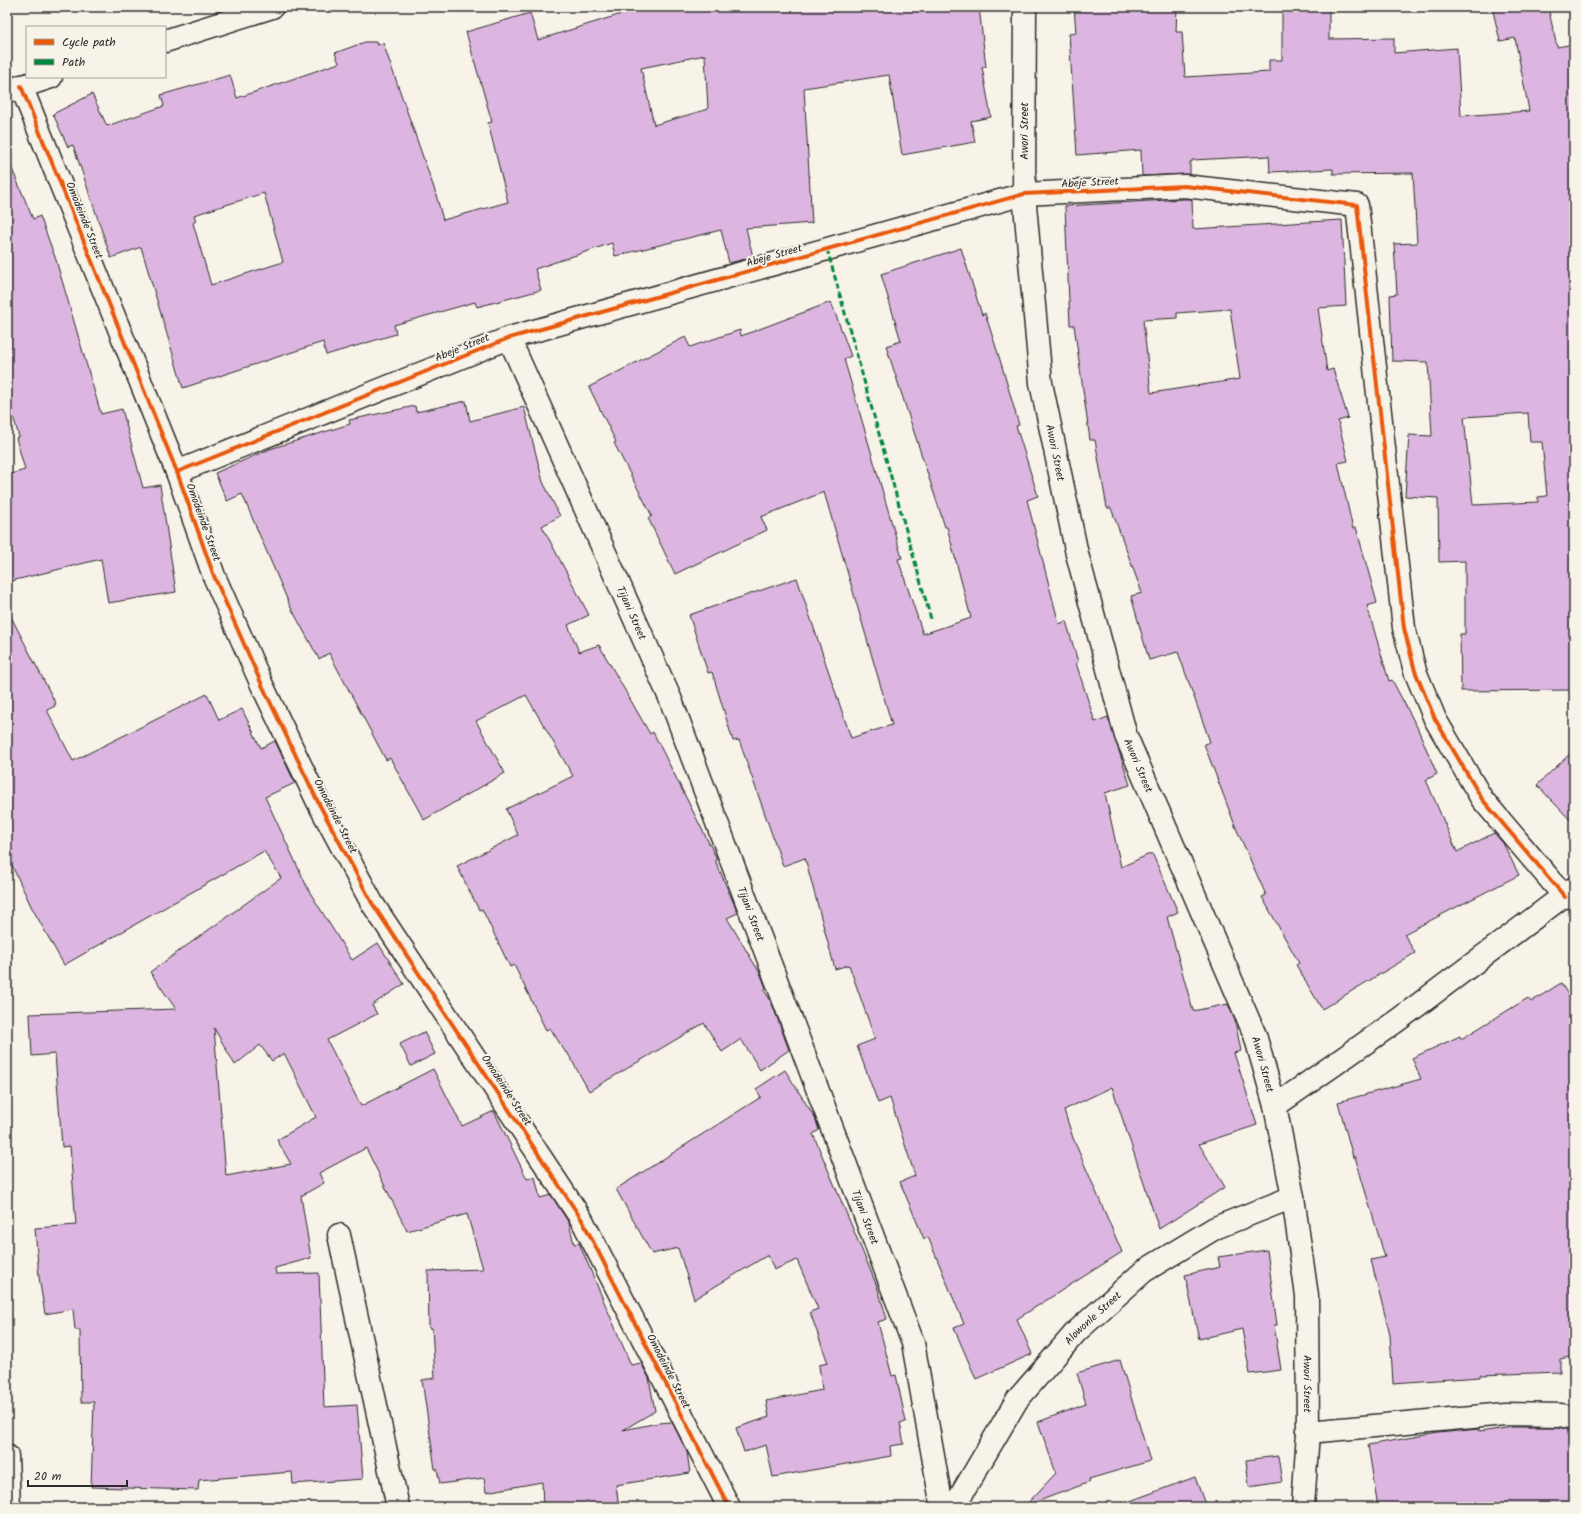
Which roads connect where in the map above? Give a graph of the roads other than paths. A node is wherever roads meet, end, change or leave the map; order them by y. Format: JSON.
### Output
{"nodes":[{"id":1,"x":272,"y":7,"type":"edge"},
{"id":2,"x":1026,"y":7,"type":"edge"},
{"id":3,"x":166,"y":41,"type":"edge"},
{"id":4,"x":48,"y":78,"type":"edge"},
{"id":5,"x":14,"y":89,"type":"edge"},
{"id":6,"x":1024,"y":194,"type":"junction"},
{"id":7,"x":509,"y":338,"type":"junction"},
{"id":8,"x":177,"y":472,"type":"junction"},
{"id":9,"x":1570,"y":893,"type":"edge"},
{"id":10,"x":1275,"y":1106,"type":"junction"},
{"id":11,"x":1293,"y":1197,"type":"junction"},
{"id":12,"x":340,"y":1235,"type":"dead end"},
{"id":13,"x":1574,"y":1418,"type":"edge"},
{"id":14,"x":1308,"y":1432,"type":"junction"},
{"id":15,"x":7,"y":1456,"type":"edge"},
{"id":16,"x":8,"y":1507,"type":"edge"},
{"id":17,"x":398,"y":1507,"type":"edge"},
{"id":18,"x":729,"y":1507,"type":"edge"},
{"id":19,"x":942,"y":1507,"type":"edge"},
{"id":20,"x":954,"y":1507,"type":"edge"},
{"id":21,"x":1303,"y":1507,"type":"edge"}],
"edges":[{"from":1,"to":3,"type":"street"},
{"from":2,"to":6,"type":"street","name":"Awori Street"},
{"from":4,"to":5,"type":"street"},
{"from":5,"to":8,"type":"street","name":"Omodeinde Street"},
{"from":6,"to":7,"type":"street","name":"Abeje Street"},
{"from":6,"to":9,"type":"street","name":"Abeje Street"},
{"from":6,"to":10,"type":"street","name":"Awori Street"},
{"from":7,"to":8,"type":"street","name":"Abeje Street"},
{"from":7,"to":19,"type":"street","name":"Tijani Street"},
{"from":8,"to":18,"type":"street","name":"Omodeinde Street"},
{"from":9,"to":10,"type":"street"},
{"from":10,"to":11,"type":"street","name":"Awori Street"},
{"from":11,"to":14,"type":"street","name":"Awori Street"},
{"from":11,"to":20,"type":"street","name":"Alowonle Street"},
{"from":12,"to":17,"type":"street"},
{"from":13,"to":14,"type":"street"},
{"from":14,"to":21,"type":"street","name":"Awori Street"},
{"from":15,"to":16,"type":"street"}]}
